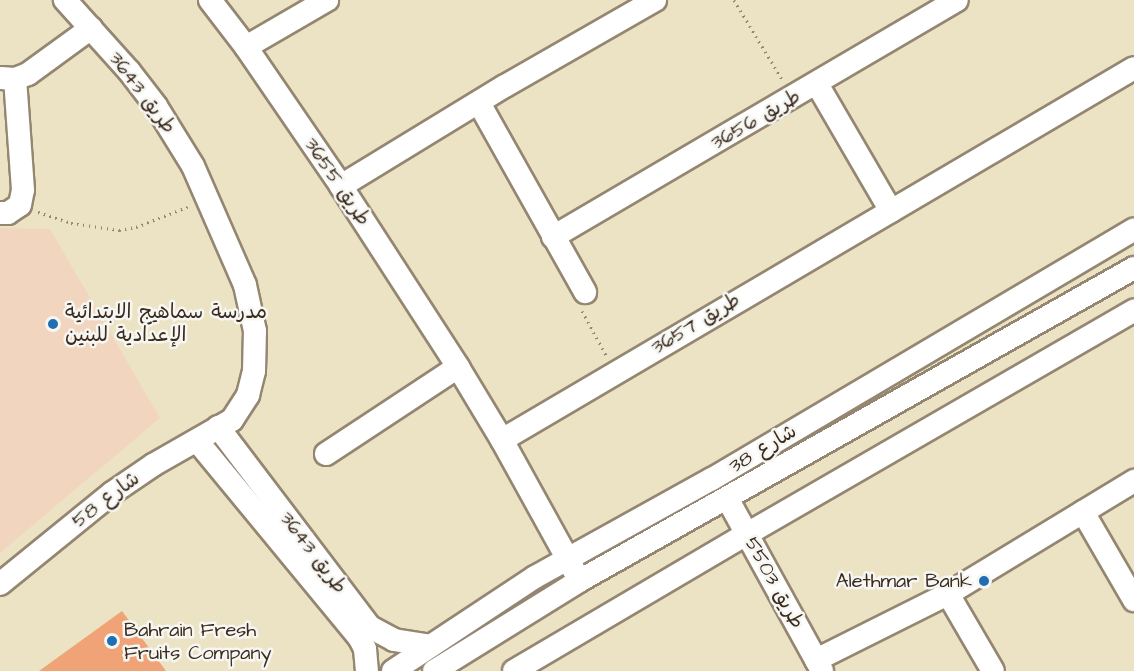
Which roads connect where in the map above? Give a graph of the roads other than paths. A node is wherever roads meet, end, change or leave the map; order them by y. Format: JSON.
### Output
{"nodes":[{"id":1,"x":64,"y":0,"type":"edge"},
{"id":2,"x":210,"y":0,"type":"edge"},
{"id":3,"x":327,"y":0,"type":"edge"},
{"id":4,"x":656,"y":0,"type":"edge"},
{"id":5,"x":957,"y":0,"type":"edge"},
{"id":6,"x":91,"y":28,"type":"junction"},
{"id":7,"x":246,"y":47,"type":"junction"},
{"id":8,"x":1134,"y":68,"type":"edge"},
{"id":9,"x":7,"y":78,"type":"edge"},
{"id":10,"x":818,"y":84,"type":"junction"},
{"id":11,"x":479,"y":103,"type":"junction"},
{"id":12,"x":341,"y":186,"type":"junction"},
{"id":13,"x":10,"y":209,"type":"edge"},
{"id":14,"x":891,"y":211,"type":"junction"},
{"id":15,"x":1134,"y":229,"type":"edge"},
{"id":16,"x":553,"y":237,"type":"junction"},
{"id":17,"x":1131,"y":277,"type":"edge"},
{"id":18,"x":585,"y":292,"type":"road end"},
{"id":19,"x":1134,"y":311,"type":"edge"},
{"id":20,"x":458,"y":368,"type":"junction"},
{"id":21,"x":218,"y":427,"type":"junction"},
{"id":22,"x":502,"y":440,"type":"junction"},
{"id":23,"x":198,"y":441,"type":"junction"},
{"id":24,"x":326,"y":454,"type":"dead end"},
{"id":25,"x":1134,"y":481,"type":"edge"},
{"id":26,"x":727,"y":498,"type":"junction"},
{"id":27,"x":1083,"y":512,"type":"junction"},
{"id":28,"x":747,"y":534,"type":"junction"},
{"id":29,"x":568,"y":558,"type":"junction"},
{"id":30,"x":579,"y":581,"type":"junction"},
{"id":31,"x":0,"y":584,"type":"edge"},
{"id":32,"x":948,"y":594,"type":"junction"},
{"id":33,"x":1134,"y":600,"type":"edge"},
{"id":34,"x":430,"y":646,"type":"junction"},
{"id":35,"x":442,"y":668,"type":"edge"},
{"id":36,"x":819,"y":668,"type":"edge"},
{"id":37,"x":367,"y":671,"type":"edge"},
{"id":38,"x":393,"y":671,"type":"edge"},
{"id":39,"x":514,"y":671,"type":"edge"},
{"id":40,"x":993,"y":671,"type":"edge"}],
"edges":[{"from":1,"to":6,"type":"street","name":"طريق 3643"},
{"from":2,"to":7,"type":"street","name":"طريق 3655"},
{"from":3,"to":7,"type":"street"},
{"from":4,"to":11,"type":"street"},
{"from":5,"to":10,"type":"street","name":"طريق 3656"},
{"from":6,"to":9,"type":"street"},
{"from":6,"to":21,"type":"street","name":"طريق 3643"},
{"from":7,"to":12,"type":"street","name":"طريق 3655"},
{"from":8,"to":14,"type":"street","name":"طريق 3657"},
{"from":9,"to":13,"type":"street"},
{"from":10,"to":14,"type":"street"},
{"from":10,"to":16,"type":"street","name":"طريق 3656"},
{"from":11,"to":12,"type":"street"},
{"from":11,"to":16,"type":"street"},
{"from":12,"to":20,"type":"street","name":"طريق 3655"},
{"from":14,"to":22,"type":"street","name":"طريق 3657"},
{"from":15,"to":29,"type":"street","name":"شارع 38"},
{"from":16,"to":18,"type":"street"},
{"from":17,"to":26,"type":"street","name":"شارع 38"},
{"from":19,"to":28,"type":"street"},
{"from":20,"to":22,"type":"street","name":"طريق 3655"},
{"from":20,"to":24,"type":"street"},
{"from":21,"to":23,"type":"street","name":"شارع 58"},
{"from":21,"to":34,"type":"street","name":"طريق 3643"},
{"from":22,"to":29,"type":"street","name":"طريق 3655"},
{"from":23,"to":31,"type":"street","name":"شارع 58"},
{"from":23,"to":37,"type":"street","name":"طريق 3643"},
{"from":25,"to":27,"type":"street"},
{"from":26,"to":28,"type":"street","name":"طريق 5503"},
{"from":26,"to":30,"type":"street","name":"شارع 38"},
{"from":27,"to":32,"type":"street"},
{"from":27,"to":33,"type":"street"},
{"from":28,"to":36,"type":"street","name":"طريق 5503"},
{"from":28,"to":39,"type":"street"},
{"from":29,"to":30,"type":"street","name":"طريق 3655"},
{"from":29,"to":34,"type":"street","name":"شارع 38"},
{"from":30,"to":35,"type":"street","name":"شارع 38"},
{"from":32,"to":36,"type":"street"},
{"from":32,"to":40,"type":"street"},
{"from":34,"to":38,"type":"street","name":"شارع 38"}]}
